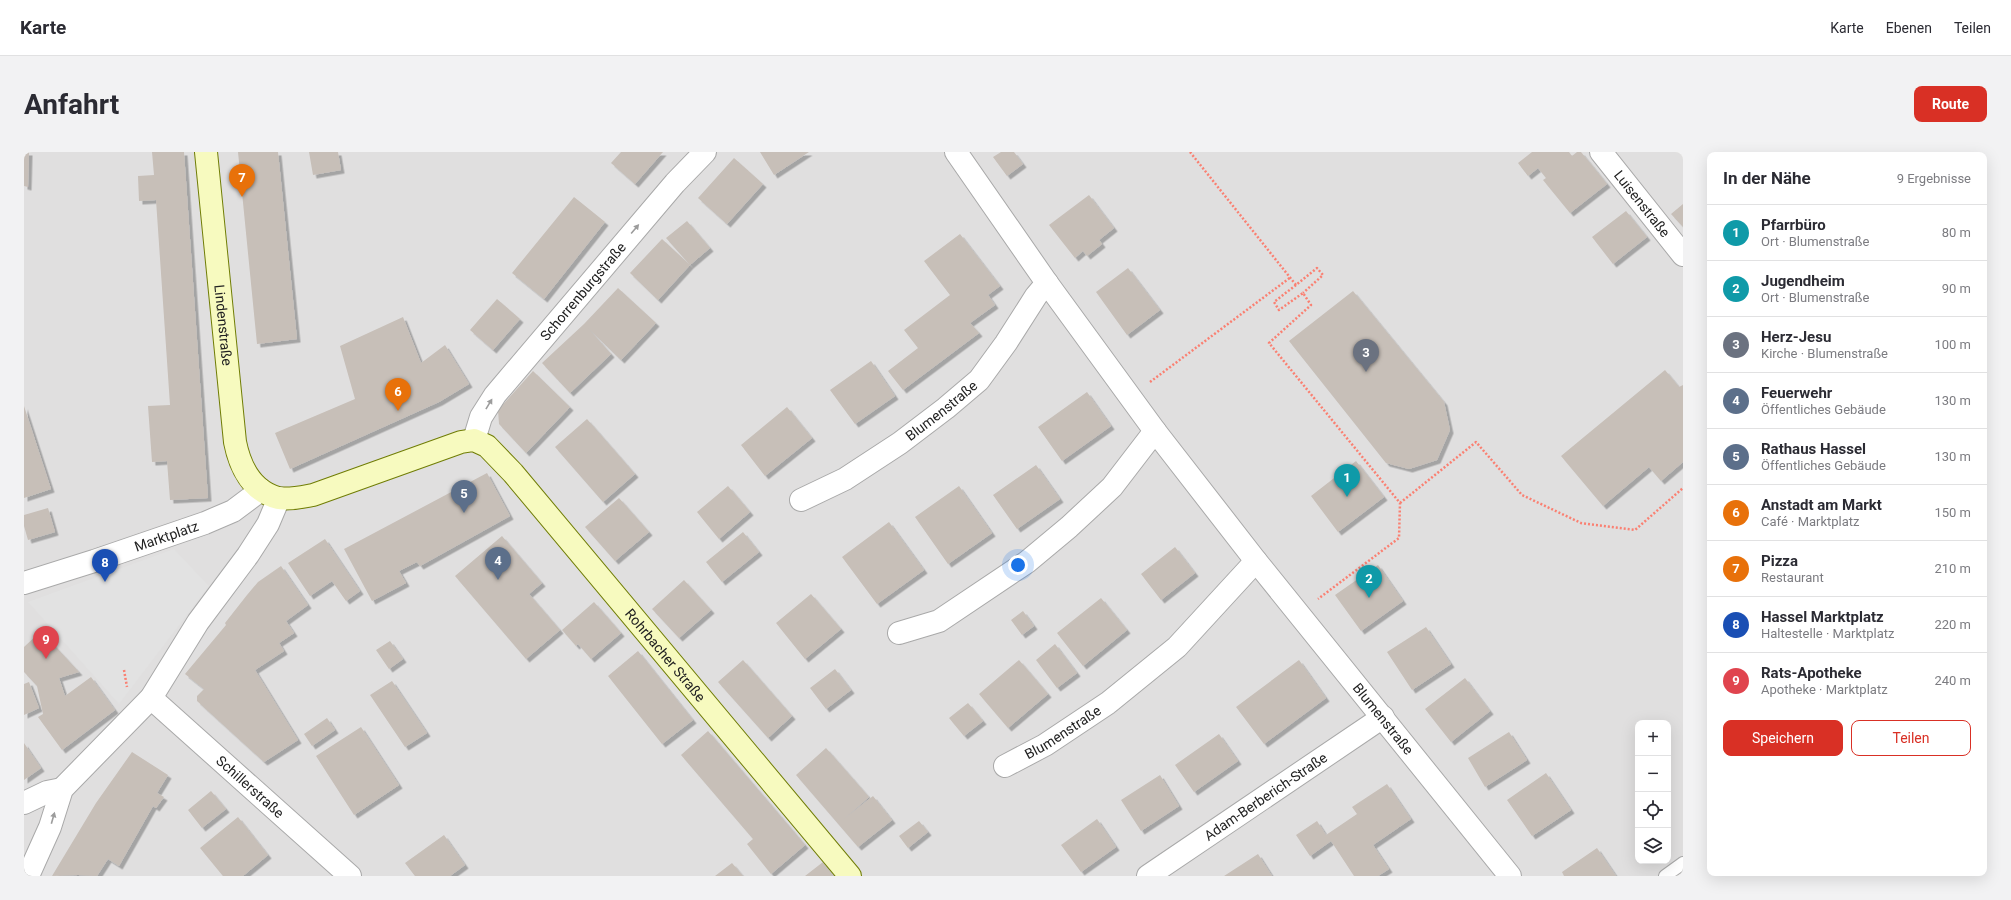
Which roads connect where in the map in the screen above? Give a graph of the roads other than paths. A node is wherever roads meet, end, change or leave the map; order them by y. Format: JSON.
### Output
{"nodes":[{"id":1,"x":206,"y":152,"type":"edge"},
{"id":2,"x":704,"y":152,"type":"edge"},
{"id":3,"x":956,"y":152,"type":"edge"},
{"id":4,"x":1601,"y":152,"type":"edge"},
{"id":5,"x":1683,"y":255,"type":"edge"},
{"id":6,"x":1047,"y":283,"type":"junction"},
{"id":7,"x":1155,"y":431,"type":"junction"},
{"id":8,"x":474,"y":440,"type":"junction"},
{"id":9,"x":270,"y":494,"type":"junction"},
{"id":10,"x":801,"y":500,"type":"dead end"},
{"id":11,"x":1256,"y":561,"type":"junction"},
{"id":12,"x":24,"y":583,"type":"edge"},
{"id":13,"x":900,"y":633,"type":"dead end"},
{"id":14,"x":151,"y":698,"type":"junction"},
{"id":15,"x":1383,"y":717,"type":"junction"},
{"id":16,"x":1004,"y":766,"type":"dead end"},
{"id":17,"x":62,"y":789,"type":"junction"},
{"id":18,"x":24,"y":802,"type":"edge"},
{"id":19,"x":1683,"y":863,"type":"edge"},
{"id":20,"x":28,"y":876,"type":"edge"},
{"id":21,"x":350,"y":876,"type":"edge"},
{"id":22,"x":850,"y":876,"type":"edge"},
{"id":23,"x":1148,"y":876,"type":"edge"},
{"id":24,"x":1510,"y":876,"type":"edge"},
{"id":25,"x":1665,"y":876,"type":"edge"}],
"edges":[{"from":1,"to":9,"type":"street","name":"Lindenstraße"},
{"from":8,"to":2,"type":"street","name":"Schorrenburgstraße","one_way":true},
{"from":3,"to":6,"type":"street","name":"Blumenstraße"},
{"from":4,"to":5,"type":"street","name":"Luisenstraße"},
{"from":6,"to":7,"type":"street","name":"Blumenstraße"},
{"from":6,"to":10,"type":"street","name":"Blumenstraße"},
{"from":7,"to":11,"type":"street","name":"Blumenstraße"},
{"from":7,"to":13,"type":"street"},
{"from":8,"to":9,"type":"street"},
{"from":8,"to":22,"type":"street","name":"Rohrbacher Straße"},
{"from":9,"to":12,"type":"street","name":"Marktplatz"},
{"from":9,"to":14,"type":"street"},
{"from":11,"to":15,"type":"street","name":"Blumenstraße"},
{"from":11,"to":16,"type":"street","name":"Blumenstraße"},
{"from":14,"to":17,"type":"street"},
{"from":14,"to":21,"type":"street","name":"Schillerstraße"},
{"from":15,"to":23,"type":"street","name":"Adam-Berberich-Straße"},
{"from":15,"to":24,"type":"street","name":"Blumenstraße"},
{"from":17,"to":18,"type":"street"},
{"from":20,"to":17,"type":"street","one_way":true},
{"from":19,"to":25,"type":"lane"}]}
